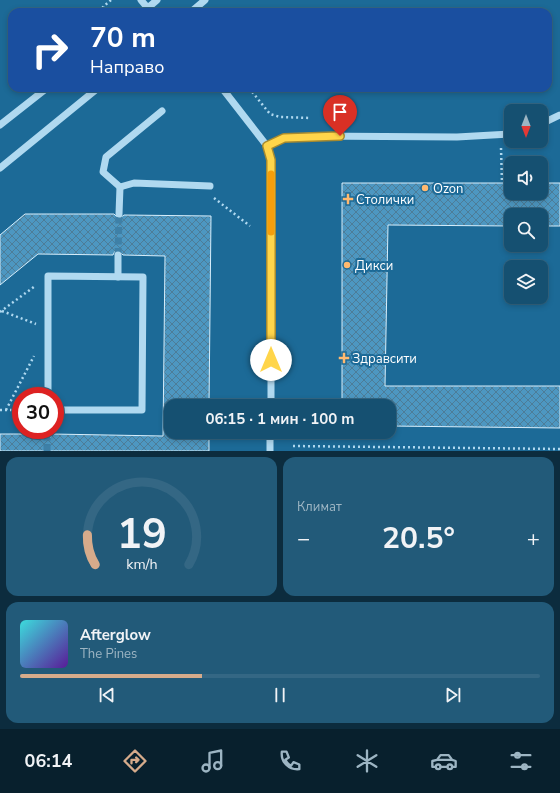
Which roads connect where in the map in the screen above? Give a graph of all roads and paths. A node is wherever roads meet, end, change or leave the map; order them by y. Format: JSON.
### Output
{"nodes":[{"id":1,"x":111,"y":0,"type":"edge"},
{"id":2,"x":157,"y":0,"type":"edge"},
{"id":3,"x":205,"y":0,"type":"edge"},
{"id":4,"x":104,"y":8,"type":"edge"},
{"id":5,"x":150,"y":8,"type":"edge"},
{"id":6,"x":196,"y":8,"type":"edge"},
{"id":7,"x":41,"y":92,"type":"edge"},
{"id":8,"x":93,"y":92,"type":"edge"},
{"id":9,"x":225,"y":92,"type":"edge"},
{"id":10,"x":252,"y":92,"type":"edge"},
{"id":11,"x":162,"y":111,"type":"dead end"},
{"id":12,"x":560,"y":115,"type":"edge"},
{"id":13,"x":310,"y":118,"type":"dead end"},
{"id":14,"x":548,"y":121,"type":"edge"},
{"id":15,"x":0,"y":125,"type":"edge"},
{"id":16,"x":501,"y":135,"type":"junction"},
{"id":17,"x":504,"y":135,"type":"edge"},
{"id":18,"x":267,"y":146,"type":"junction"},
{"id":19,"x":0,"y":168,"type":"edge"},
{"id":20,"x":502,"y":183,"type":"dead end"},
{"id":21,"x":198,"y":185,"type":"junction"},
{"id":22,"x":210,"y":186,"type":"dead end"},
{"id":23,"x":120,"y":187,"type":"junction"},
{"id":24,"x":119,"y":214,"type":"tunnel mouth"},
{"id":25,"x":250,"y":226,"type":"dead end"},
{"id":26,"x":118,"y":255,"type":"tunnel mouth"},
{"id":27,"x":48,"y":276,"type":"junction"},
{"id":28,"x":118,"y":277,"type":"junction"},
{"id":29,"x":1,"y":311,"type":"edge"},
{"id":30,"x":48,"y":329,"type":"junction"},
{"id":31,"x":37,"y":349,"type":"dead end"},
{"id":32,"x":48,"y":387,"type":"edge"},
{"id":33,"x":270,"y":399,"type":"edge"},
{"id":34,"x":0,"y":410,"type":"edge"},
{"id":35,"x":6,"y":410,"type":"junction"},
{"id":36,"x":12,"y":410,"type":"edge"},
{"id":37,"x":64,"y":410,"type":"edge"},
{"id":38,"x":270,"y":439,"type":"edge"},
{"id":39,"x":293,"y":446,"type":"dead end"},
{"id":40,"x":560,"y":449,"type":"edge"},
{"id":41,"x":270,"y":451,"type":"edge"}],
"edges":[{"from":1,"to":4,"type":"path"},
{"from":2,"to":5,"type":"street"},
{"from":3,"to":6,"type":"street"},
{"from":7,"to":15,"type":"street"},
{"from":8,"to":19,"type":"street"},
{"from":9,"to":18,"type":"street"},
{"from":10,"to":13,"type":"path"},
{"from":11,"to":23,"type":"street"},
{"from":12,"to":14,"type":"street"},
{"from":16,"to":17,"type":"street"},
{"from":16,"to":18,"type":"street"},
{"from":16,"to":20,"type":"path"},
{"from":18,"to":33,"type":"street"},
{"from":21,"to":22,"type":"street"},
{"from":21,"to":23,"type":"street"},
{"from":21,"to":25,"type":"path"},
{"from":23,"to":24,"type":"street"},
{"from":26,"to":28,"type":"street"},
{"from":27,"to":28,"type":"street"},
{"from":27,"to":29,"type":"path"},
{"from":27,"to":30,"type":"street"},
{"from":28,"to":37,"type":"street"},
{"from":29,"to":30,"type":"path"},
{"from":30,"to":32,"type":"street"},
{"from":31,"to":35,"type":"path"},
{"from":34,"to":35,"type":"path"},
{"from":35,"to":36,"type":"path"},
{"from":38,"to":41,"type":"street"},
{"from":39,"to":40,"type":"path"}]}
